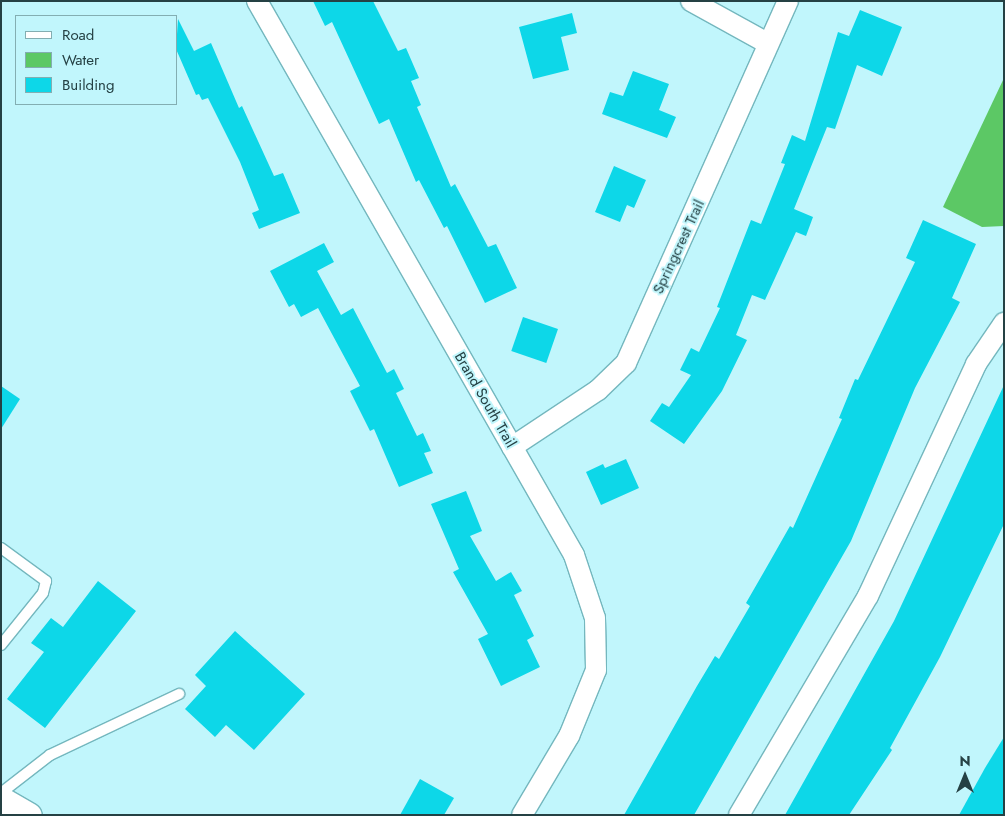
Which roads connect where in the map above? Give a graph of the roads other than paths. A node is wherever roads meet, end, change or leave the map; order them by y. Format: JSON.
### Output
{"nodes":[{"id":1,"x":257,"y":1,"type":"edge"},
{"id":2,"x":691,"y":1,"type":"edge"},
{"id":3,"x":788,"y":1,"type":"edge"},
{"id":4,"x":767,"y":42,"type":"junction"},
{"id":5,"x":1004,"y":323,"type":"edge"},
{"id":6,"x":512,"y":447,"type":"junction"},
{"id":7,"x":1,"y":548,"type":"edge"},
{"id":8,"x":1,"y":645,"type":"edge"},
{"id":9,"x":179,"y":694,"type":"dead end"},
{"id":10,"x":1,"y":793,"type":"edge"},
{"id":11,"x":1,"y":799,"type":"edge"},
{"id":12,"x":29,"y":815,"type":"edge"},
{"id":13,"x":522,"y":815,"type":"edge"},
{"id":14,"x":739,"y":815,"type":"edge"}],
"edges":[{"from":1,"to":6,"type":"street","name":"Brand South Trail"},
{"from":2,"to":4,"type":"street"},
{"from":3,"to":4,"type":"street","name":"Springcrest Trail"},
{"from":4,"to":6,"type":"street","name":"Springcrest Trail"},
{"from":5,"to":14,"type":"street"},
{"from":6,"to":13,"type":"street","name":"Brand South Trail"},
{"from":7,"to":8,"type":"lane"},
{"from":9,"to":10,"type":"lane"},
{"from":11,"to":12,"type":"street"}]}
